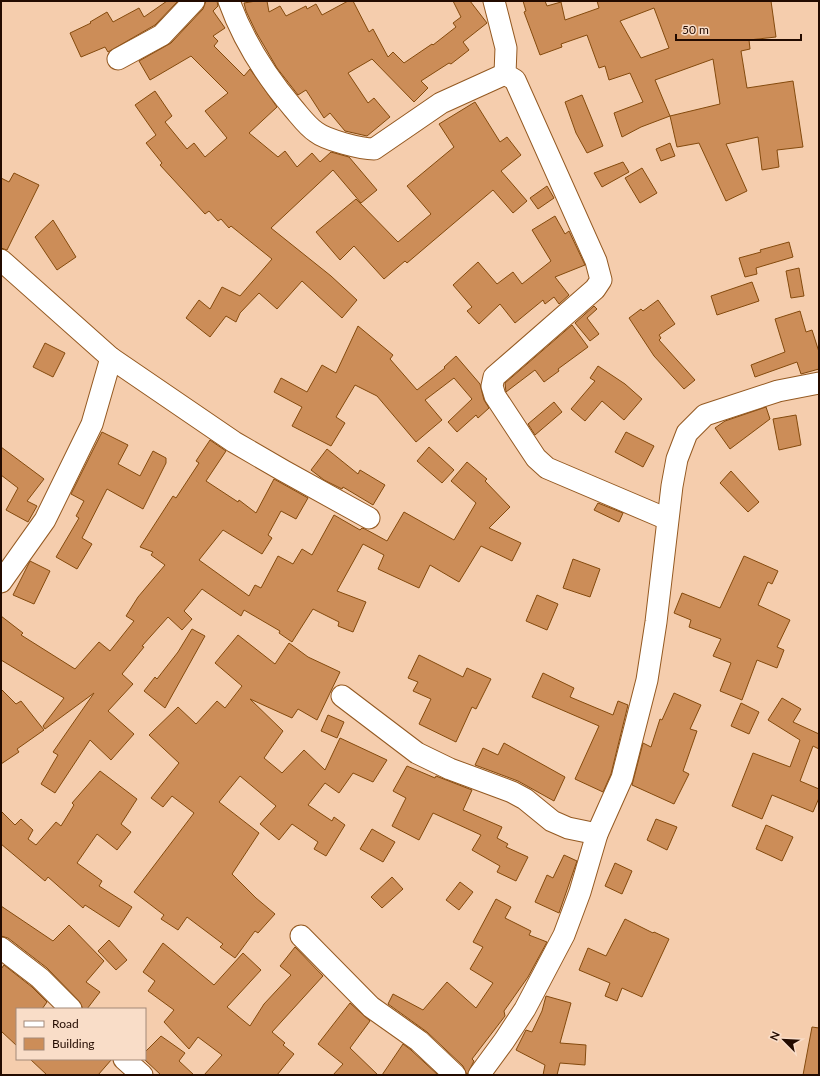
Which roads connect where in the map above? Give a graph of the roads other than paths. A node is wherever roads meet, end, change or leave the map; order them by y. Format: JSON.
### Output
{"nodes":[{"id":1,"x":194,"y":1,"type":"edge"},
{"id":2,"x":229,"y":1,"type":"edge"},
{"id":3,"x":494,"y":1,"type":"edge"},
{"id":4,"x":118,"y":59,"type":"dead end"},
{"id":5,"x":505,"y":74,"type":"junction"},
{"id":6,"x":1,"y":260,"type":"edge"},
{"id":7,"x":112,"y":358,"type":"junction"},
{"id":8,"x":819,"y":383,"type":"edge"},
{"id":9,"x":369,"y":518,"type":"dead end"},
{"id":10,"x":667,"y":519,"type":"junction"},
{"id":11,"x":1,"y":582,"type":"edge"},
{"id":12,"x":342,"y":696,"type":"dead end"},
{"id":13,"x":597,"y":834,"type":"junction"},
{"id":14,"x":301,"y":936,"type":"dead end"},
{"id":15,"x":1,"y":948,"type":"edge"},
{"id":16,"x":71,"y":1008,"type":"edge"},
{"id":17,"x":125,"y":1060,"type":"edge"},
{"id":18,"x":142,"y":1075,"type":"edge"},
{"id":19,"x":455,"y":1075,"type":"edge"},
{"id":20,"x":479,"y":1075,"type":"edge"}],
"edges":[{"from":1,"to":4,"type":"street"},
{"from":2,"to":5,"type":"street"},
{"from":3,"to":5,"type":"street"},
{"from":5,"to":10,"type":"street"},
{"from":6,"to":7,"type":"street"},
{"from":7,"to":9,"type":"street"},
{"from":7,"to":11,"type":"street"},
{"from":8,"to":10,"type":"street"},
{"from":10,"to":13,"type":"street"},
{"from":12,"to":13,"type":"street"},
{"from":13,"to":20,"type":"street"},
{"from":14,"to":19,"type":"street"},
{"from":15,"to":16,"type":"street"},
{"from":17,"to":18,"type":"street"}]}
